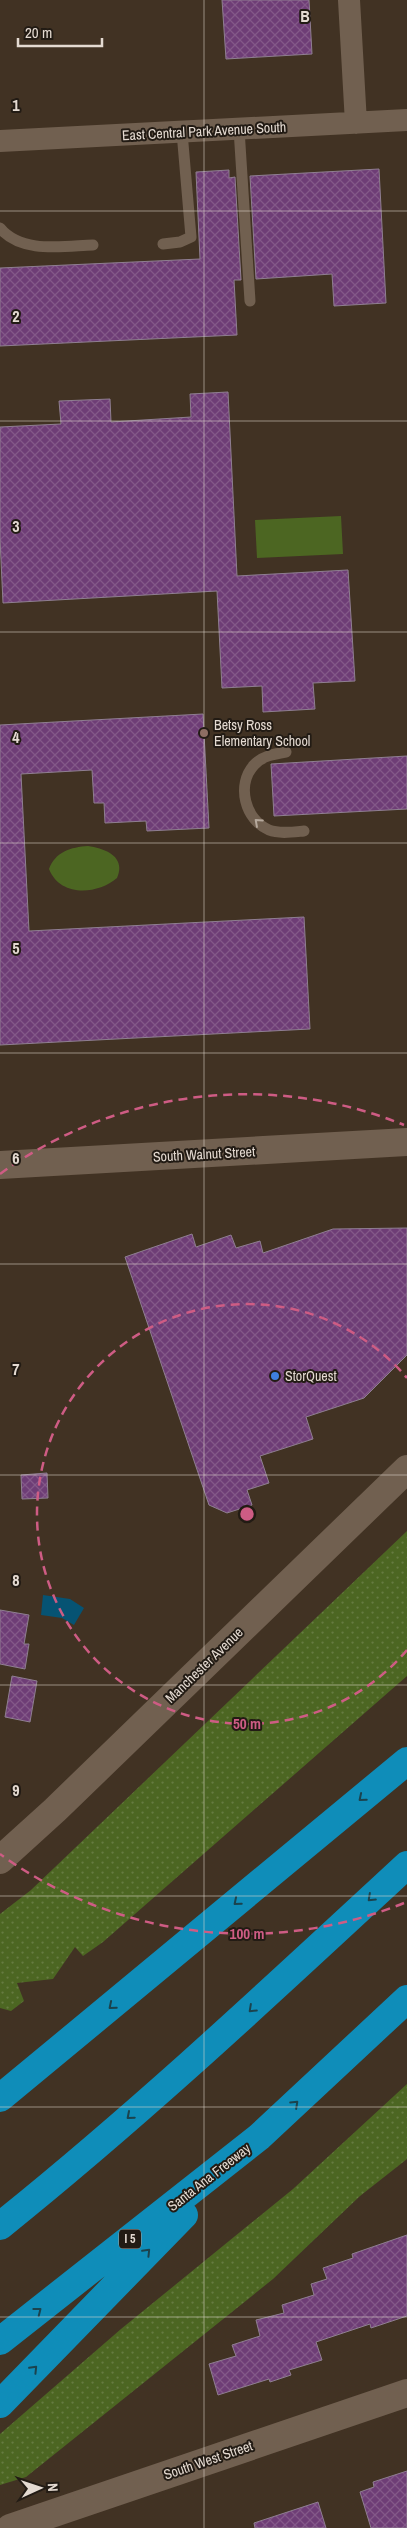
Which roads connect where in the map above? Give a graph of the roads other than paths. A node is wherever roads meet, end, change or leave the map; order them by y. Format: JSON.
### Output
{"nodes":[{"id":1,"x":350,"y":0,"type":"edge"},
{"id":2,"x":407,"y":120,"type":"edge"},
{"id":3,"x":356,"y":123,"type":"junction"},
{"id":4,"x":238,"y":129,"type":"junction"},
{"id":5,"x":182,"y":132,"type":"junction"},
{"id":6,"x":0,"y":141,"type":"edge"},
{"id":7,"x":0,"y":228,"type":"edge"},
{"id":8,"x":164,"y":244,"type":"dead end"},
{"id":9,"x":93,"y":245,"type":"dead end"},
{"id":10,"x":250,"y":301,"type":"dead end"},
{"id":11,"x":286,"y":752,"type":"dead end"},
{"id":12,"x":304,"y":831,"type":"dead end"},
{"id":13,"x":407,"y":1142,"type":"edge"},
{"id":14,"x":0,"y":1165,"type":"edge"},
{"id":15,"x":407,"y":1469,"type":"edge"},
{"id":16,"x":407,"y":1761,"type":"edge"},
{"id":17,"x":0,"y":1860,"type":"edge"},
{"id":18,"x":407,"y":1865,"type":"edge"},
{"id":19,"x":407,"y":1999,"type":"edge"},
{"id":20,"x":6,"y":2090,"type":"edge"},
{"id":21,"x":259,"y":2137,"type":"junction"},
{"id":22,"x":0,"y":2226,"type":"edge"},
{"id":23,"x":0,"y":2341,"type":"edge"},
{"id":24,"x":407,"y":2393,"type":"edge"},
{"id":25,"x":0,"y":2404,"type":"edge"},
{"id":26,"x":10,"y":2528,"type":"edge"}],
"edges":[{"from":1,"to":3,"type":"street"},
{"from":2,"to":3,"type":"street","name":"East Central Park Avenue South"},
{"from":3,"to":4,"type":"street","name":"East Central Park Avenue South"},
{"from":4,"to":5,"type":"street","name":"East Central Park Avenue South"},
{"from":4,"to":10,"type":"lane"},
{"from":5,"to":6,"type":"street","name":"East Central Park Avenue South"},
{"from":5,"to":8,"type":"lane"},
{"from":7,"to":9,"type":"lane"},
{"from":12,"to":11,"type":"lane","one_way":true},
{"from":13,"to":14,"type":"street","name":"South Walnut Street"},
{"from":15,"to":17,"type":"street","name":"Manchester Avenue"},
{"from":16,"to":20,"type":"highway","one_way":true},
{"from":18,"to":22,"type":"highway","one_way":true},
{"from":21,"to":19,"type":"highway","name":"Santa Ana Freeway","number":"I 5","one_way":true},
{"from":23,"to":21,"type":"highway","name":"Santa Ana Freeway","number":"I 5","one_way":true},
{"from":25,"to":21,"type":"highway","one_way":true},
{"from":24,"to":26,"type":"street","name":"South West Street"}]}
